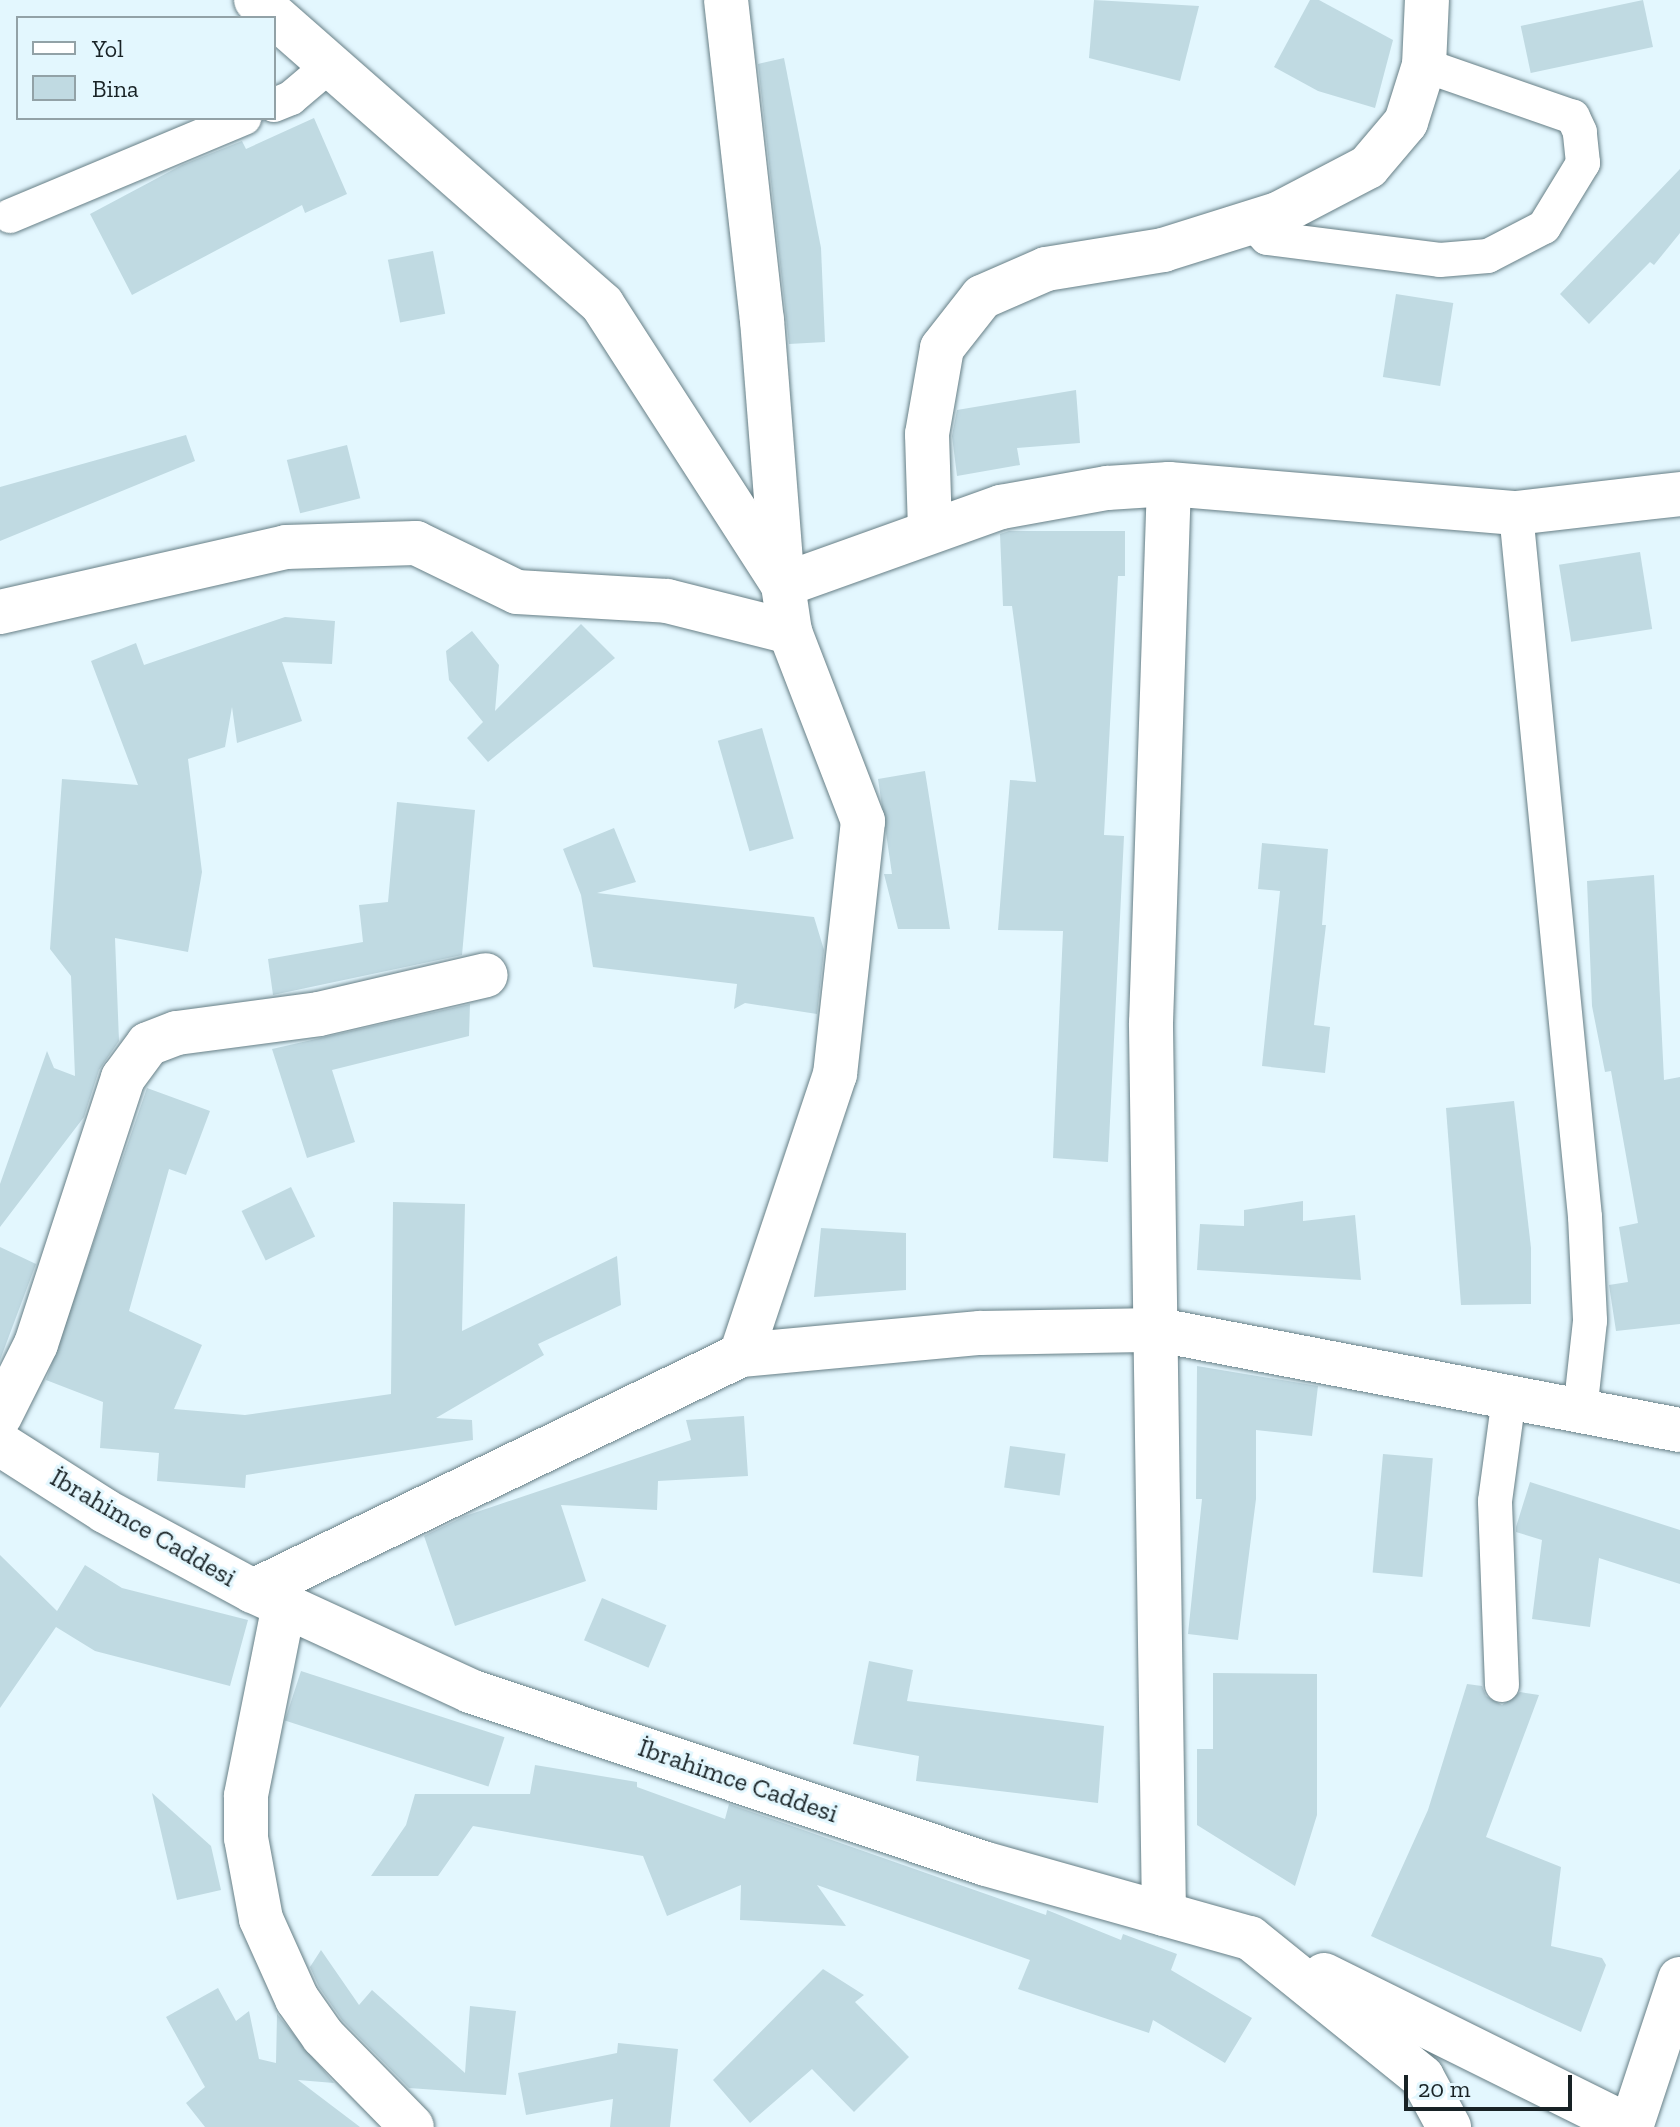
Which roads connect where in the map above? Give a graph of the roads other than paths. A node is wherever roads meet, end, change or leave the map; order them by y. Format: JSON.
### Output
{"nodes":[{"id":1,"x":256,"y":0,"type":"edge"},
{"id":2,"x":726,"y":0,"type":"edge"},
{"id":3,"x":1427,"y":0,"type":"edge"},
{"id":4,"x":274,"y":16,"type":"edge"},
{"id":5,"x":276,"y":18,"type":"edge"},
{"id":6,"x":330,"y":65,"type":"junction"},
{"id":7,"x":1424,"y":65,"type":"junction"},
{"id":8,"x":276,"y":104,"type":"edge"},
{"id":9,"x":239,"y":120,"type":"edge"},
{"id":10,"x":10,"y":216,"type":"dead end"},
{"id":11,"x":1252,"y":223,"type":"junction"},
{"id":12,"x":1169,"y":484,"type":"junction"},
{"id":13,"x":1680,"y":494,"type":"edge"},
{"id":14,"x":1516,"y":513,"type":"junction"},
{"id":15,"x":930,"y":530,"type":"junction"},
{"id":16,"x":783,"y":585,"type":"junction"},
{"id":17,"x":0,"y":612,"type":"edge"},
{"id":18,"x":790,"y":632,"type":"junction"},
{"id":19,"x":486,"y":975,"type":"dead end"},
{"id":20,"x":1159,"y":1330,"type":"junction"},
{"id":21,"x":741,"y":1355,"type":"junction"},
{"id":22,"x":1509,"y":1397,"type":"junction"},
{"id":23,"x":1580,"y":1411,"type":"junction"},
{"id":24,"x":0,"y":1416,"type":"edge"},
{"id":25,"x":1680,"y":1430,"type":"edge"},
{"id":26,"x":6,"y":1462,"type":"edge"},
{"id":27,"x":269,"y":1598,"type":"junction"},
{"id":28,"x":1502,"y":1685,"type":"dead end"},
{"id":29,"x":1164,"y":1914,"type":"junction"},
{"id":30,"x":1250,"y":1938,"type":"junction"},
{"id":31,"x":1680,"y":1979,"type":"edge"},
{"id":32,"x":412,"y":2127,"type":"edge"},
{"id":33,"x":1449,"y":2127,"type":"edge"},
{"id":34,"x":1631,"y":2127,"type":"edge"}],
"edges":[{"from":1,"to":4,"type":"street"},
{"from":2,"to":16,"type":"street"},
{"from":3,"to":7,"type":"street"},
{"from":5,"to":6,"type":"street"},
{"from":6,"to":8,"type":"lane"},
{"from":6,"to":16,"type":"street"},
{"from":7,"to":11,"type":"street"},
{"from":7,"to":11,"type":"lane"},
{"from":9,"to":10,"type":"lane"},
{"from":11,"to":15,"type":"street"},
{"from":12,"to":14,"type":"street"},
{"from":12,"to":15,"type":"street"},
{"from":12,"to":20,"type":"street"},
{"from":13,"to":14,"type":"street"},
{"from":14,"to":23,"type":"lane"},
{"from":15,"to":16,"type":"street"},
{"from":16,"to":18,"type":"street"},
{"from":17,"to":18,"type":"street"},
{"from":18,"to":21,"type":"street"},
{"from":19,"to":24,"type":"street"},
{"from":20,"to":21,"type":"street"},
{"from":20,"to":22,"type":"street"},
{"from":20,"to":29,"type":"street"},
{"from":21,"to":27,"type":"street"},
{"from":22,"to":23,"type":"street"},
{"from":22,"to":28,"type":"lane"},
{"from":23,"to":25,"type":"street"},
{"from":26,"to":27,"type":"street","name":"İbrahimce Caddesi"},
{"from":27,"to":29,"type":"street","name":"İbrahimce Caddesi"},
{"from":27,"to":32,"type":"street"},
{"from":29,"to":30,"type":"street","name":"İbrahimce Caddesi"},
{"from":30,"to":33,"type":"street","name":"İbrahimce Caddesi"},
{"from":30,"to":34,"type":"street"},
{"from":31,"to":34,"type":"street"}]}
